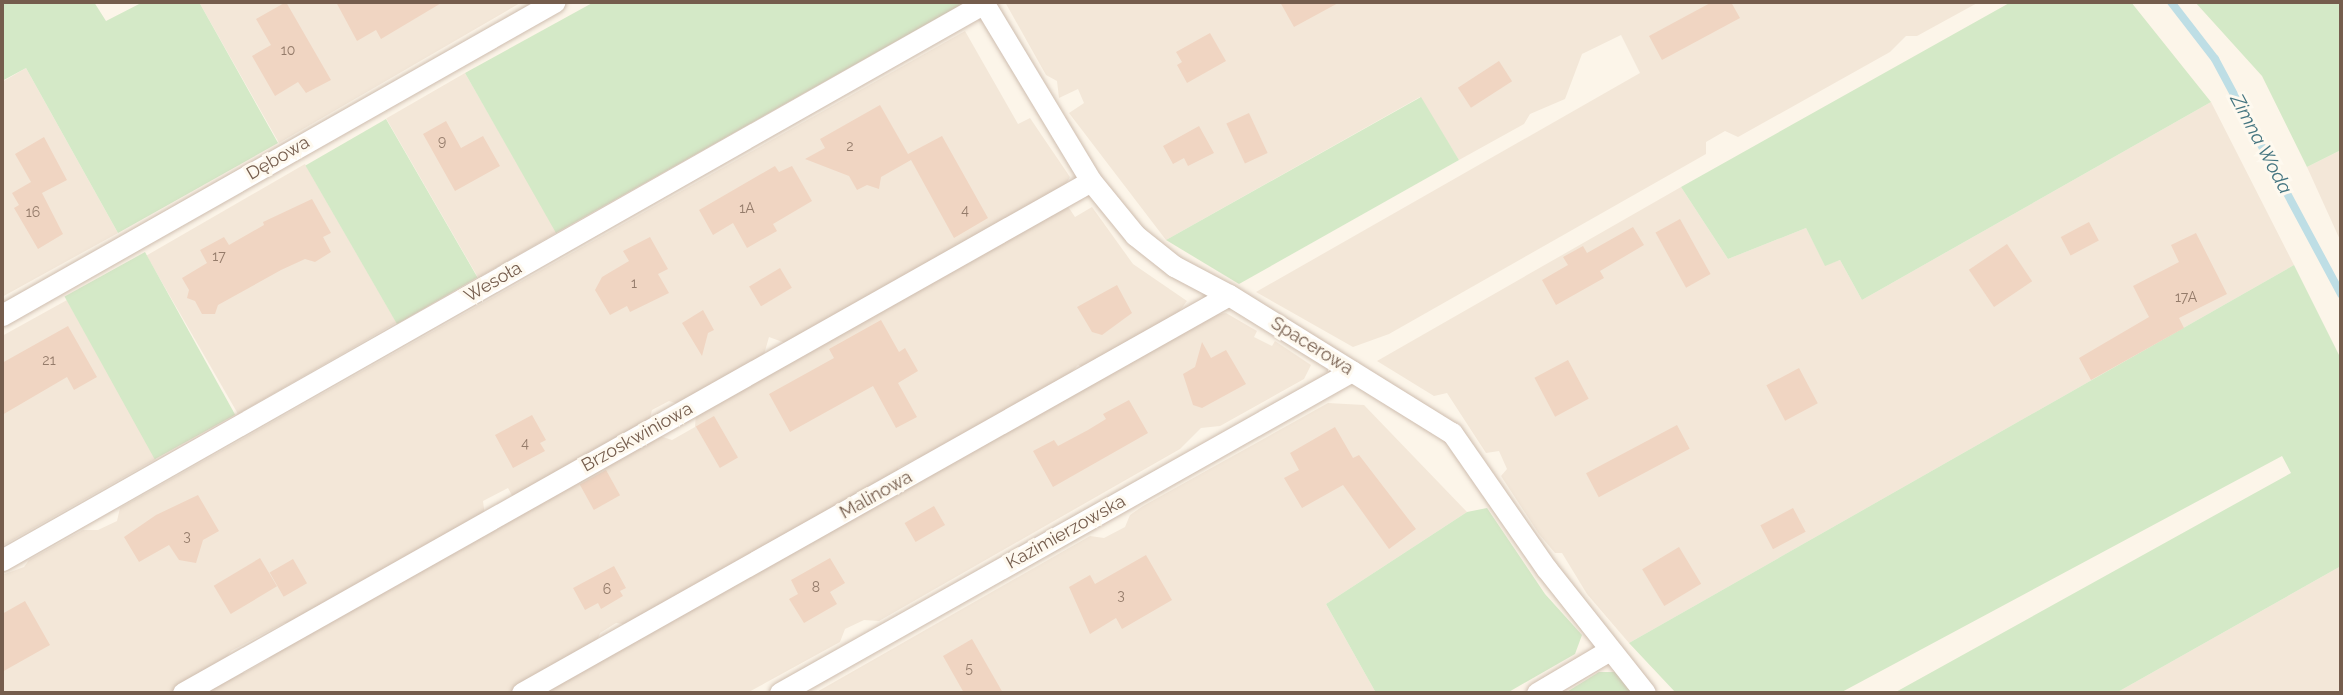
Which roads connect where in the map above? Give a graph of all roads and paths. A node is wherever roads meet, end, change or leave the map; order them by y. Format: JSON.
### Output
{"nodes":[{"id":1,"x":554,"y":2,"type":"edge"},
{"id":2,"x":983,"y":3,"type":"edge"},
{"id":3,"x":1091,"y":181,"type":"junction"},
{"id":4,"x":1229,"y":295,"type":"junction"},
{"id":5,"x":2,"y":315,"type":"edge"},
{"id":6,"x":1352,"y":371,"type":"junction"},
{"id":7,"x":2,"y":560,"type":"edge"},
{"id":8,"x":1608,"y":651,"type":"junction"},
{"id":9,"x":183,"y":693,"type":"edge"},
{"id":10,"x":522,"y":693,"type":"edge"},
{"id":11,"x":780,"y":693,"type":"edge"},
{"id":12,"x":1536,"y":693,"type":"edge"},
{"id":13,"x":1645,"y":693,"type":"edge"}],
"edges":[{"from":1,"to":5,"type":"street","name":"Dębowa"},
{"from":2,"to":3,"type":"street","name":"Spacerowa"},
{"from":2,"to":7,"type":"street","name":"Wesoła"},
{"from":3,"to":4,"type":"street","name":"Spacerowa"},
{"from":3,"to":9,"type":"street","name":"Brzoskwiniowa"},
{"from":4,"to":6,"type":"street","name":"Spacerowa"},
{"from":4,"to":10,"type":"street","name":"Malinowa"},
{"from":6,"to":8,"type":"street","name":"Spacerowa"},
{"from":6,"to":11,"type":"street","name":"Kazimierzowska"},
{"from":8,"to":12,"type":"street"},
{"from":8,"to":13,"type":"street","name":"Spacerowa"}]}
